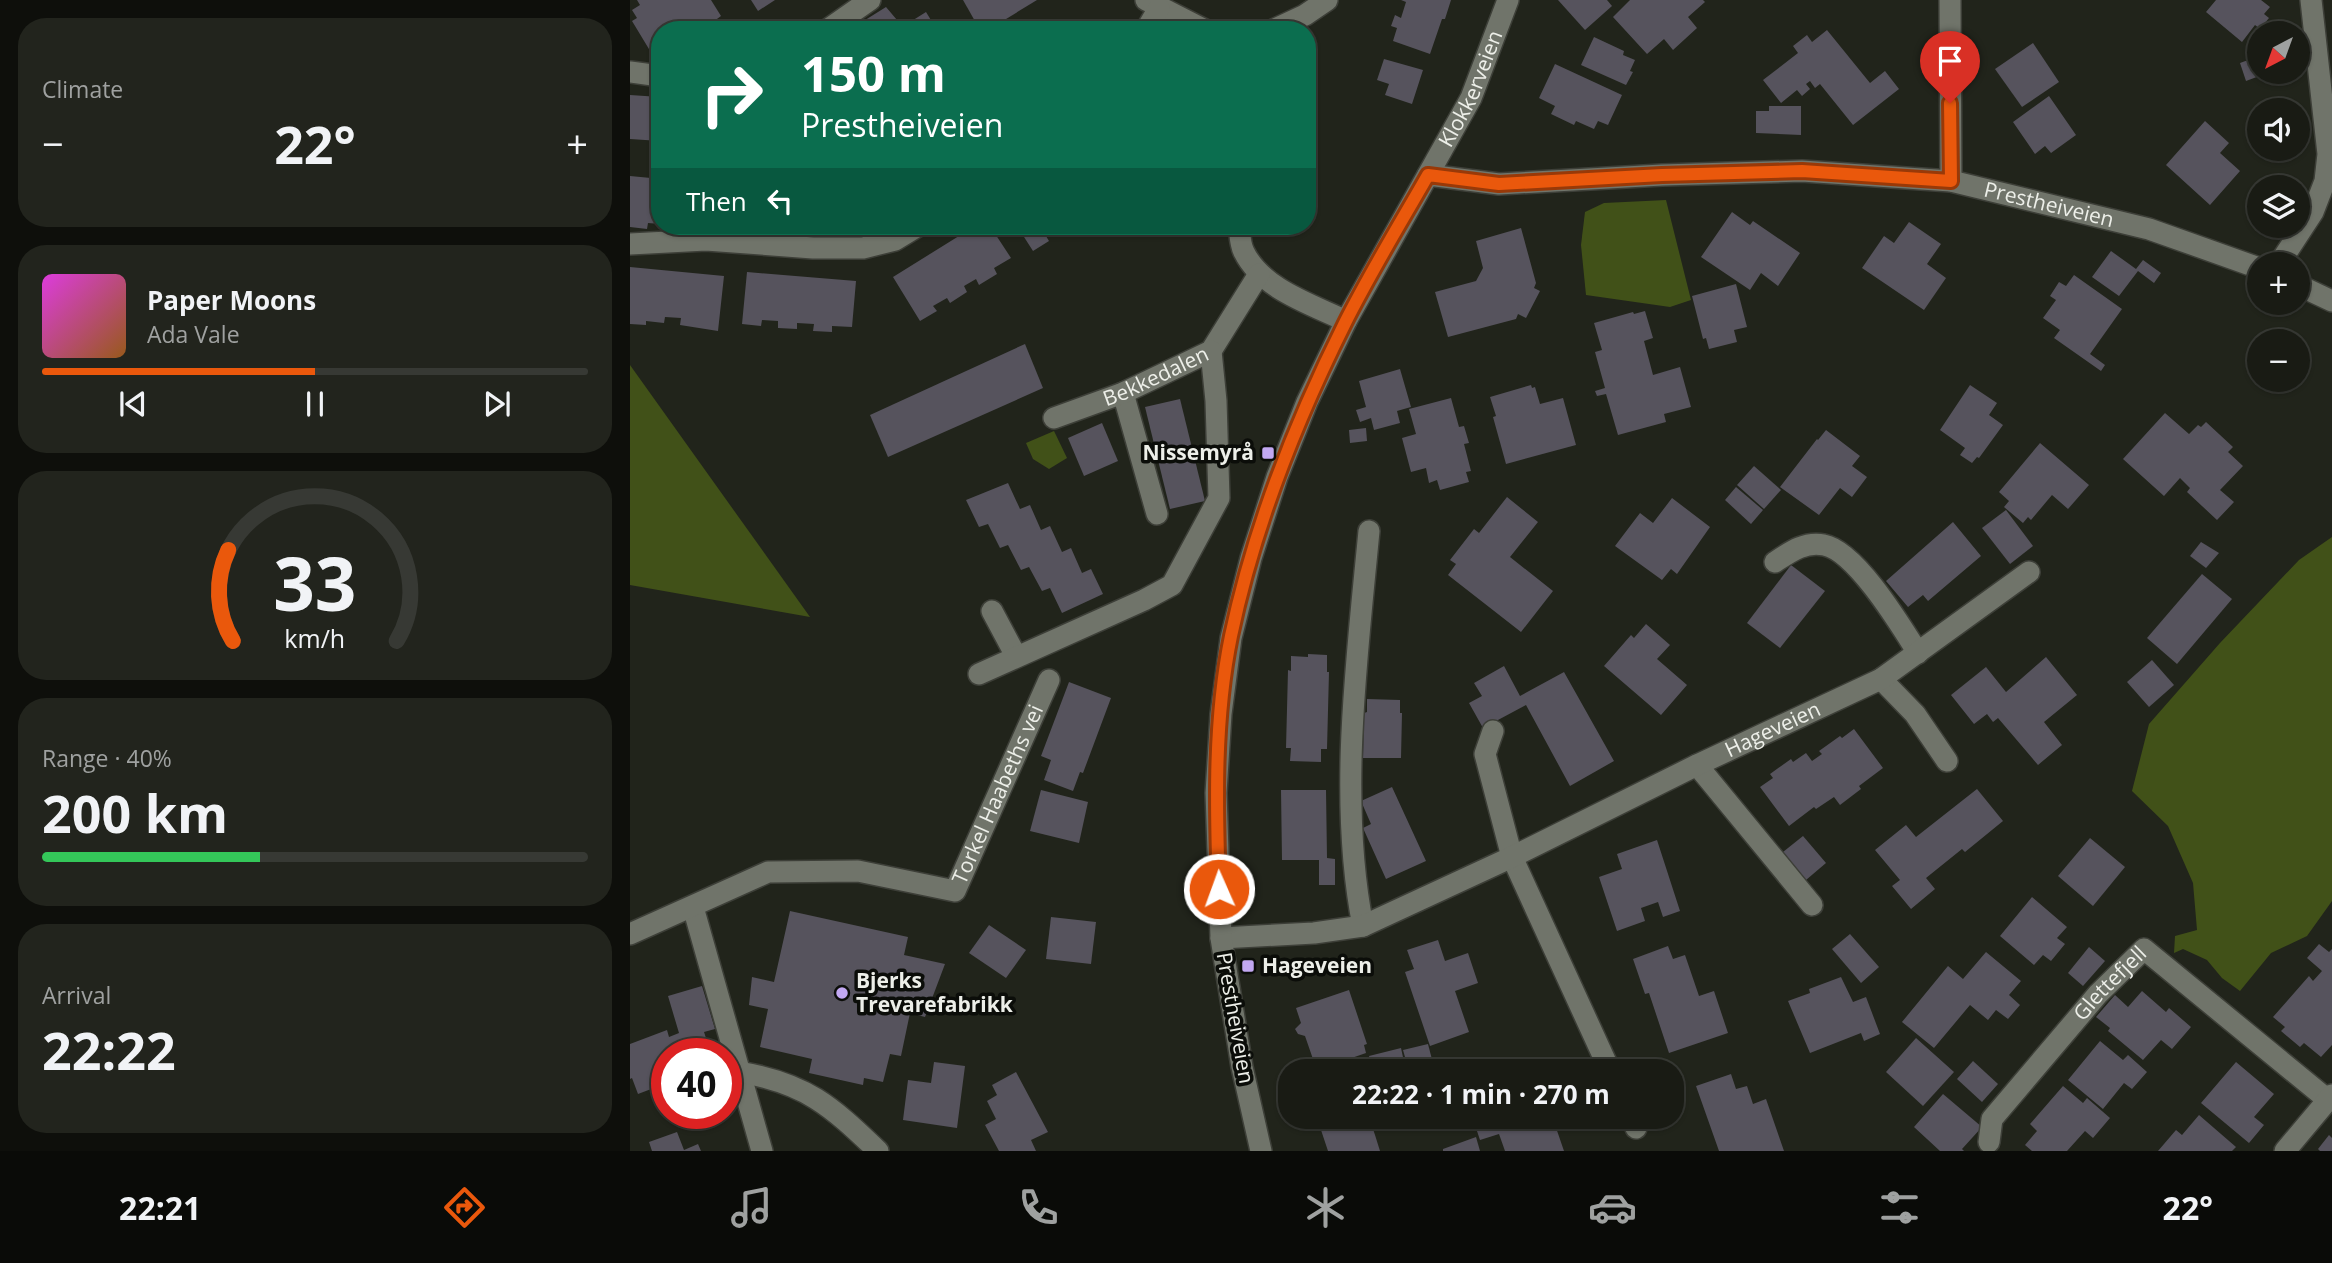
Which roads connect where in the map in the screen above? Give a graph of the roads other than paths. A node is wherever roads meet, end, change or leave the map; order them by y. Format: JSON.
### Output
{"nodes":[{"id":1,"x":870,"y":0,"type":"edge"},
{"id":2,"x":1327,"y":0,"type":"edge"},
{"id":3,"x":1508,"y":0,"type":"edge"},
{"id":4,"x":1950,"y":0,"type":"edge"},
{"id":5,"x":2311,"y":0,"type":"edge"},
{"id":6,"x":1153,"y":4,"type":"edge"},
{"id":7,"x":840,"y":21,"type":"edge"},
{"id":8,"x":1148,"y":21,"type":"edge"},
{"id":9,"x":1187,"y":21,"type":"edge"},
{"id":10,"x":1292,"y":21,"type":"edge"},
{"id":11,"x":630,"y":72,"type":"edge"},
{"id":12,"x":651,"y":75,"type":"edge"},
{"id":13,"x":1428,"y":175,"type":"junction"},
{"id":14,"x":1951,"y":181,"type":"junction"},
{"id":15,"x":903,"y":235,"type":"edge"},
{"id":16,"x":1240,"y":235,"type":"edge"},
{"id":17,"x":630,"y":244,"type":"edge"},
{"id":18,"x":2287,"y":252,"type":"edge"},
{"id":19,"x":2247,"y":264,"type":"edge"},
{"id":20,"x":1259,"y":274,"type":"junction"},
{"id":21,"x":2310,"y":291,"type":"edge"},
{"id":22,"x":2332,"y":301,"type":"edge"},
{"id":23,"x":1346,"y":321,"type":"junction"},
{"id":24,"x":1210,"y":351,"type":"junction"},
{"id":25,"x":1123,"y":393,"type":"junction"},
{"id":26,"x":1054,"y":418,"type":"dead end"},
{"id":27,"x":1157,"y":514,"type":"dead end"},
{"id":28,"x":1369,"y":531,"type":"dead end"},
{"id":29,"x":1775,"y":562,"type":"dead end"},
{"id":30,"x":2029,"y":572,"type":"dead end"},
{"id":31,"x":992,"y":611,"type":"dead end"},
{"id":32,"x":1918,"y":653,"type":"junction"},
{"id":33,"x":1016,"y":656,"type":"junction"},
{"id":34,"x":979,"y":674,"type":"dead end"},
{"id":35,"x":1881,"y":679,"type":"junction"},
{"id":36,"x":1049,"y":680,"type":"dead end"},
{"id":37,"x":1493,"y":731,"type":"dead end"},
{"id":38,"x":1947,"y":761,"type":"dead end"},
{"id":39,"x":1697,"y":765,"type":"junction"},
{"id":40,"x":1512,"y":857,"type":"junction"},
{"id":41,"x":1812,"y":905,"type":"dead end"},
{"id":42,"x":693,"y":907,"type":"junction"},
{"id":43,"x":1363,"y":926,"type":"junction"},
{"id":44,"x":630,"y":934,"type":"edge"},
{"id":45,"x":1221,"y":938,"type":"junction"},
{"id":46,"x":730,"y":1038,"type":"edge"},
{"id":47,"x":1605,"y":1059,"type":"edge"},
{"id":48,"x":742,"y":1072,"type":"edge"},
{"id":49,"x":742,"y":1082,"type":"edge"},
{"id":50,"x":2330,"y":1097,"type":"edge"},
{"id":51,"x":1989,"y":1142,"type":"dead end"},
{"id":52,"x":762,"y":1151,"type":"edge"},
{"id":53,"x":878,"y":1151,"type":"edge"},
{"id":54,"x":1261,"y":1151,"type":"edge"},
{"id":55,"x":2285,"y":1151,"type":"edge"}],
"edges":[{"from":1,"to":7,"type":"street"},
{"from":2,"to":10,"type":"street"},
{"from":3,"to":13,"type":"street","name":"Klokkerveien"},
{"from":4,"to":14,"type":"street"},
{"from":5,"to":18,"type":"street"},
{"from":6,"to":8,"type":"street"},
{"from":6,"to":9,"type":"street"},
{"from":11,"to":12,"type":"street"},
{"from":13,"to":14,"type":"street","name":"Prestheiveien"},
{"from":13,"to":23,"type":"street","name":"Prestheiveien"},
{"from":14,"to":19,"type":"street","name":"Prestheiveien"},
{"from":15,"to":17,"type":"street"},
{"from":16,"to":20,"type":"street"},
{"from":20,"to":23,"type":"street"},
{"from":20,"to":24,"type":"street","name":"Bekkedalen"},
{"from":21,"to":22,"type":"street"},
{"from":23,"to":45,"type":"street","name":"Prestheiveien"},
{"from":24,"to":25,"type":"street","name":"Bekkedalen"},
{"from":24,"to":33,"type":"street"},
{"from":25,"to":26,"type":"street","name":"Bekkedalen"},
{"from":25,"to":27,"type":"street"},
{"from":28,"to":43,"type":"street"},
{"from":29,"to":32,"type":"street"},
{"from":30,"to":32,"type":"street","name":"Hageveien"},
{"from":31,"to":33,"type":"street"},
{"from":32,"to":35,"type":"street","name":"Hageveien"},
{"from":33,"to":34,"type":"street"},
{"from":35,"to":38,"type":"street"},
{"from":35,"to":39,"type":"street","name":"Hageveien"},
{"from":36,"to":42,"type":"street","name":"Torkel Haabeths vei"},
{"from":37,"to":40,"type":"street"},
{"from":39,"to":40,"type":"street","name":"Hageveien"},
{"from":39,"to":41,"type":"street"},
{"from":40,"to":43,"type":"street","name":"Hageveien"},
{"from":40,"to":47,"type":"street"},
{"from":42,"to":44,"type":"street","name":"Torkel Haabeths vei"},
{"from":42,"to":46,"type":"street"},
{"from":43,"to":45,"type":"street","name":"Hageveien"},
{"from":45,"to":54,"type":"street","name":"Prestheiveien"},
{"from":48,"to":53,"type":"street"},
{"from":49,"to":52,"type":"street"},
{"from":50,"to":51,"type":"street","name":"Glettefjell"},
{"from":50,"to":55,"type":"street","name":"Glettefjell"}]}
